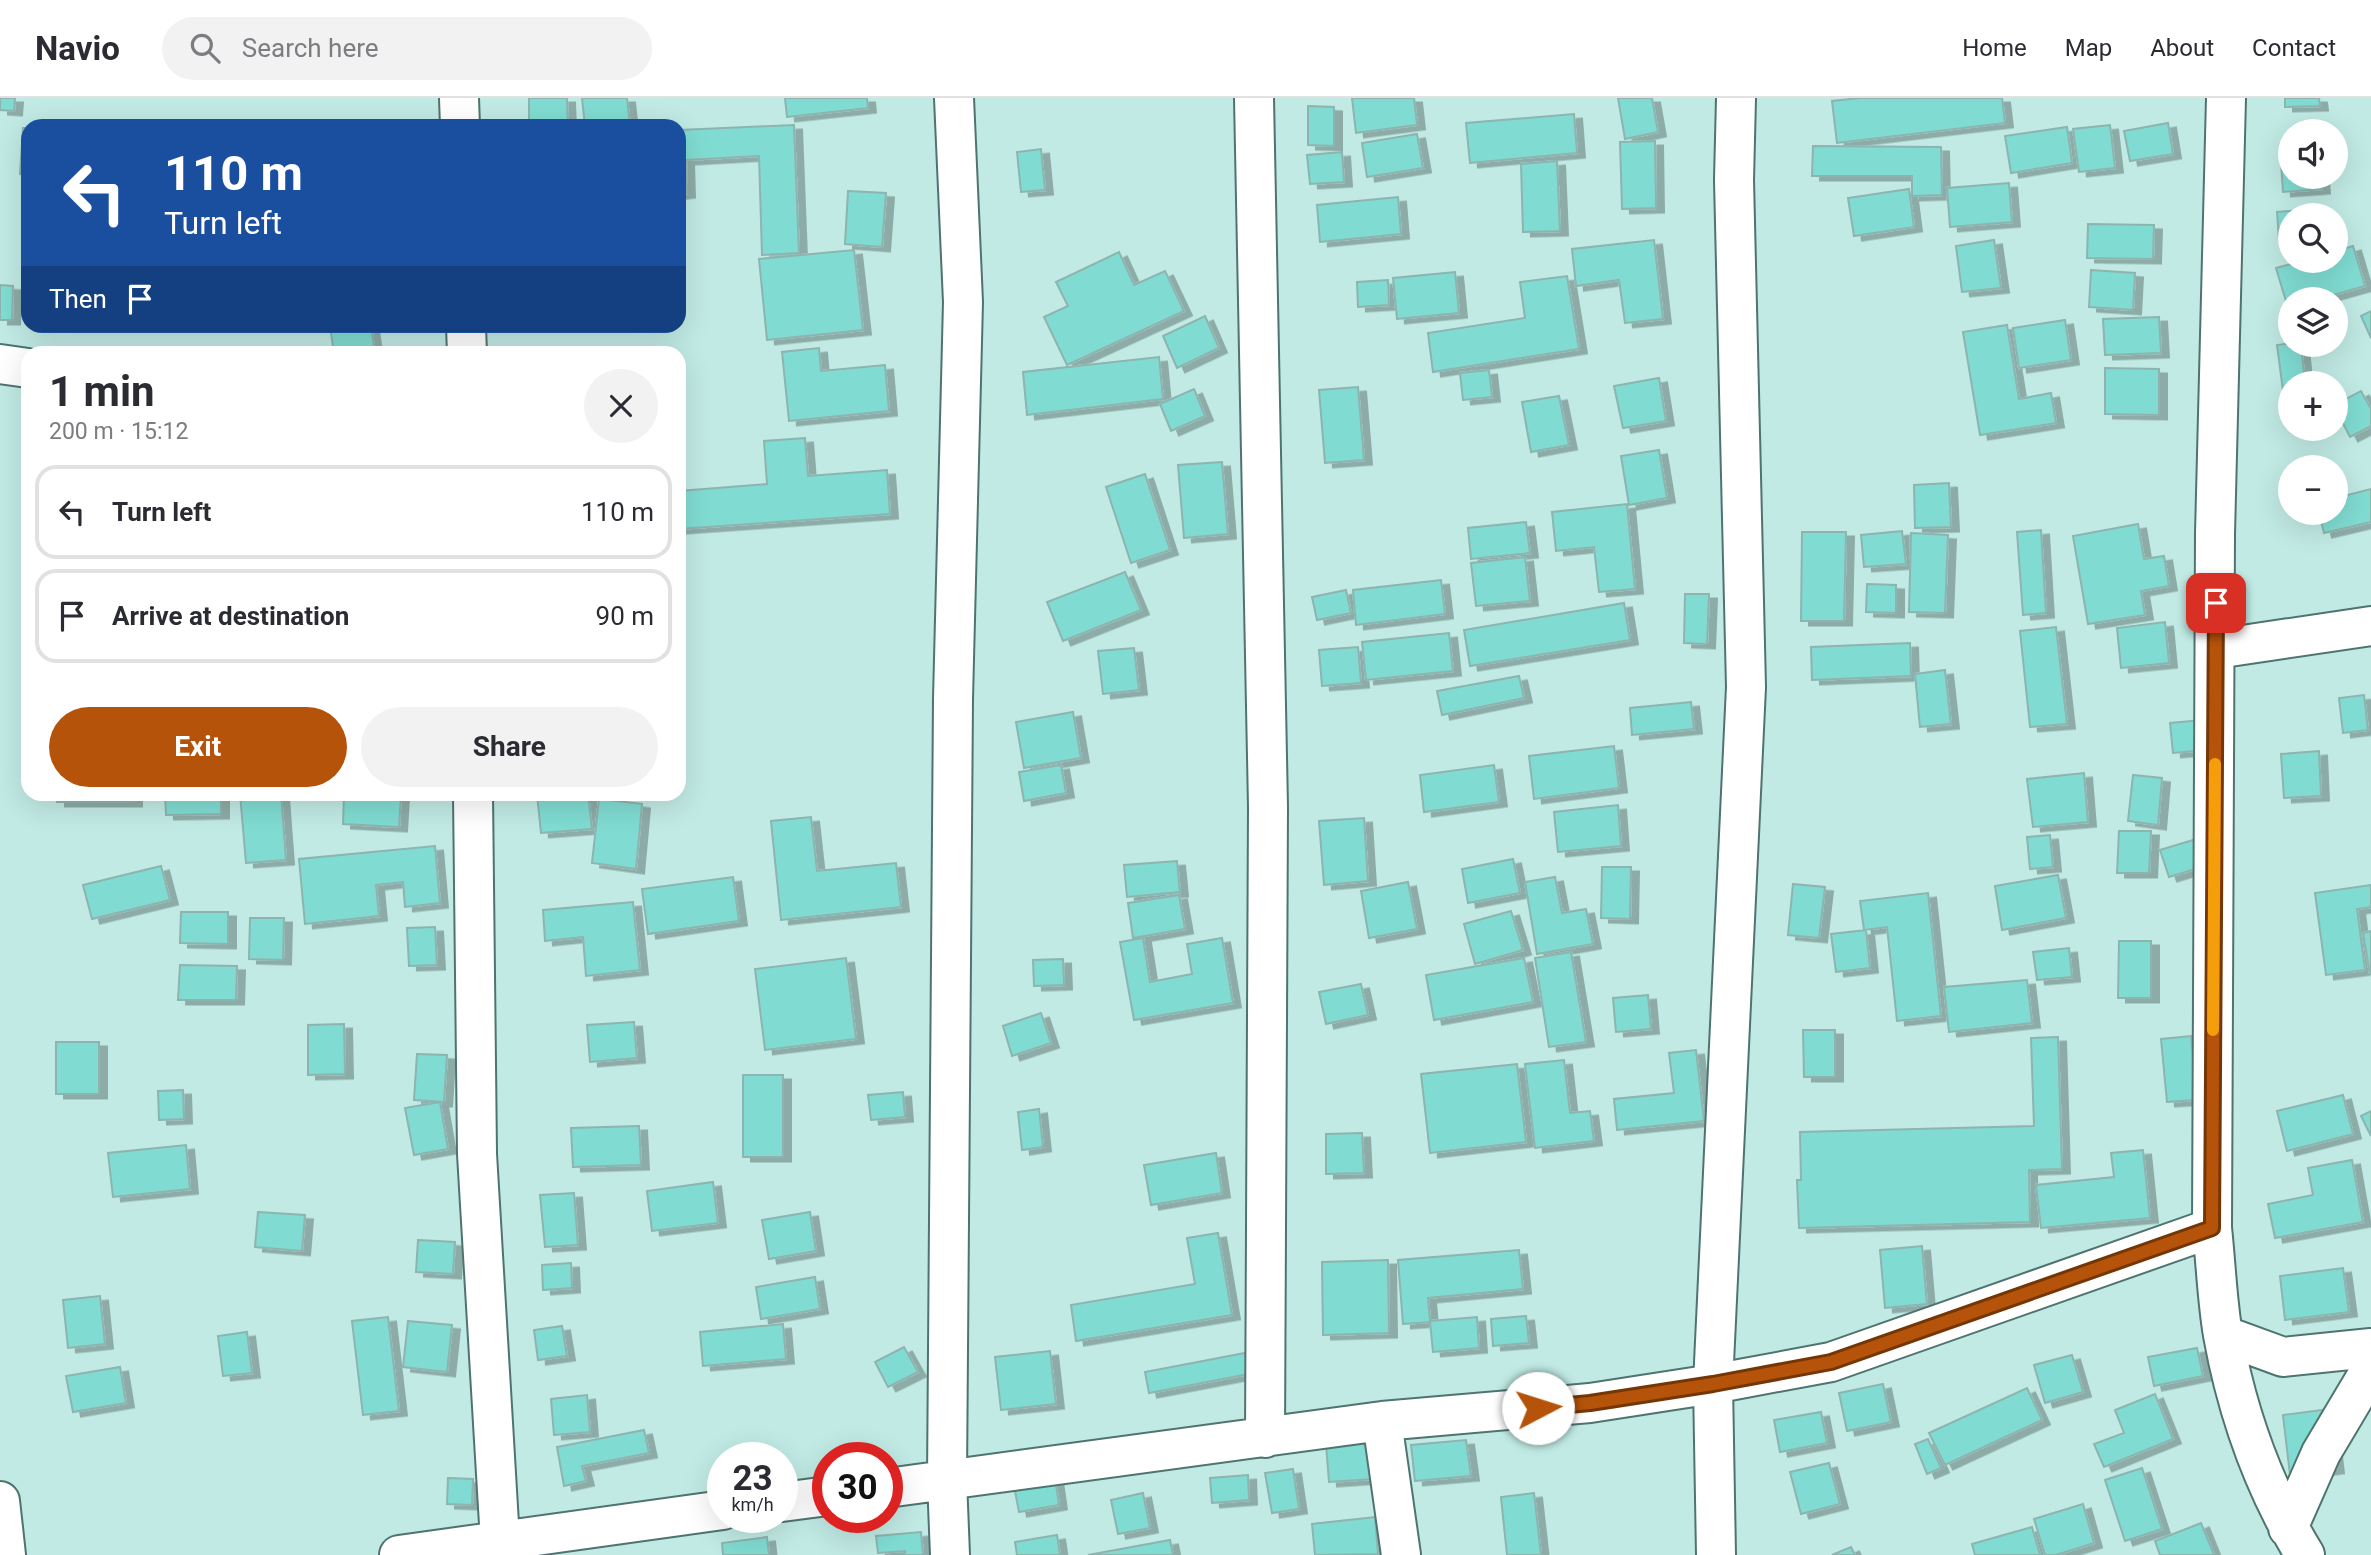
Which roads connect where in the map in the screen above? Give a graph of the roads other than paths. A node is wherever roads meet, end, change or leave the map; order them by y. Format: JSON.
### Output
{"nodes":[{"id":1,"x":459,"y":98,"type":"edge"},
{"id":2,"x":954,"y":98,"type":"edge"},
{"id":3,"x":1254,"y":98,"type":"edge"},
{"id":4,"x":1736,"y":98,"type":"edge"},
{"id":5,"x":2226,"y":98,"type":"edge"},
{"id":6,"x":460,"y":119,"type":"edge"},
{"id":7,"x":0,"y":364,"type":"edge"},
{"id":8,"x":21,"y":367,"type":"edge"},
{"id":9,"x":2371,"y":626,"type":"edge"},
{"id":10,"x":2216,"y":649,"type":"junction"},
{"id":11,"x":473,"y":801,"type":"edge"},
{"id":12,"x":2212,"y":1228,"type":"junction"},
{"id":13,"x":2223,"y":1335,"type":"junction"},
{"id":14,"x":2371,"y":1348,"type":"edge"},
{"id":15,"x":2371,"y":1369,"type":"edge"},
{"id":16,"x":1713,"y":1384,"type":"junction"},
{"id":17,"x":1382,"y":1421,"type":"junction"},
{"id":18,"x":1265,"y":1438,"type":"junction"},
{"id":19,"x":947,"y":1480,"type":"junction"},
{"id":20,"x":903,"y":1486,"type":"edge"},
{"id":21,"x":0,"y":1501,"type":"edge"},
{"id":22,"x":707,"y":1512,"type":"edge"},
{"id":23,"x":500,"y":1541,"type":"junction"},
{"id":24,"x":2297,"y":1541,"type":"edge"},
{"id":25,"x":6,"y":1555,"type":"edge"},
{"id":26,"x":399,"y":1555,"type":"edge"},
{"id":27,"x":950,"y":1555,"type":"edge"},
{"id":28,"x":1401,"y":1555,"type":"edge"},
{"id":29,"x":1716,"y":1555,"type":"edge"}],
"edges":[{"from":1,"to":6,"type":"street"},
{"from":2,"to":19,"type":"street"},
{"from":3,"to":18,"type":"street"},
{"from":4,"to":16,"type":"street"},
{"from":5,"to":10,"type":"street"},
{"from":7,"to":8,"type":"street"},
{"from":9,"to":10,"type":"street"},
{"from":10,"to":12,"type":"street"},
{"from":11,"to":23,"type":"street"},
{"from":12,"to":13,"type":"street"},
{"from":12,"to":16,"type":"street"},
{"from":13,"to":14,"type":"street"},
{"from":13,"to":24,"type":"street"},
{"from":15,"to":24,"type":"street"},
{"from":16,"to":17,"type":"street"},
{"from":16,"to":29,"type":"street"},
{"from":17,"to":18,"type":"street"},
{"from":17,"to":28,"type":"street"},
{"from":18,"to":19,"type":"street"},
{"from":19,"to":20,"type":"street"},
{"from":19,"to":27,"type":"street"},
{"from":21,"to":25,"type":"street"},
{"from":22,"to":23,"type":"street"},
{"from":23,"to":26,"type":"street"}]}
